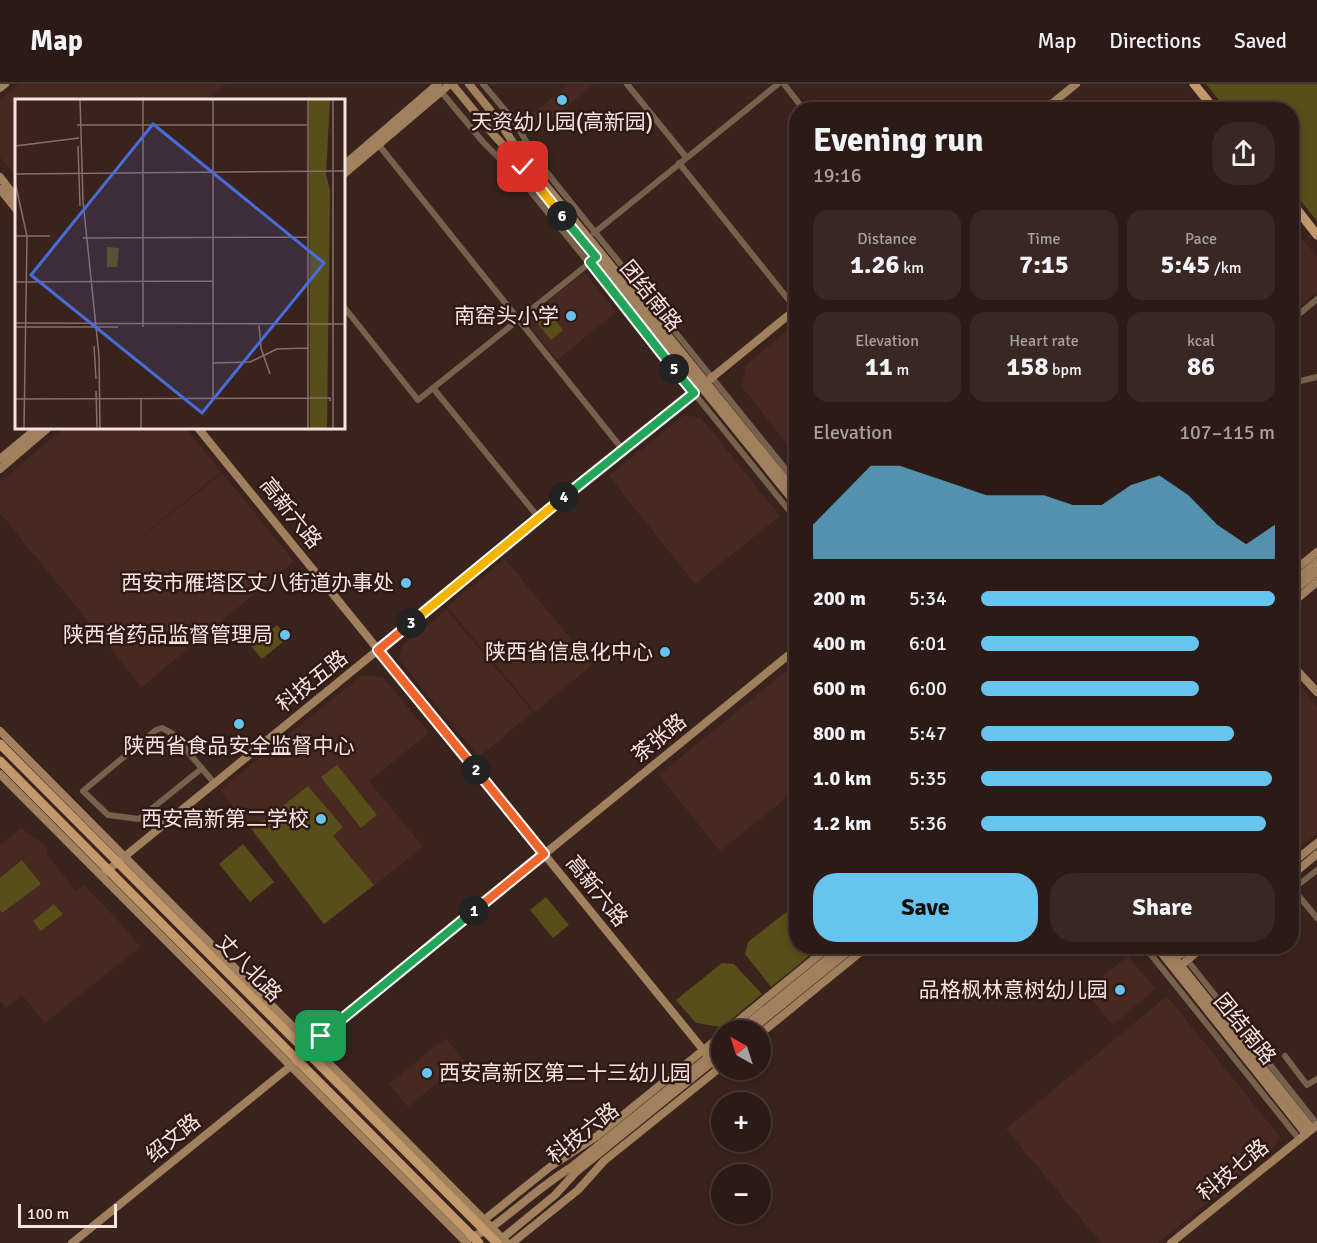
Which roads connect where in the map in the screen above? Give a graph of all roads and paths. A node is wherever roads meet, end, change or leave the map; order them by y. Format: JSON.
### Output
{"nodes":[{"id":1,"x":5,"y":84,"type":"edge"},
{"id":2,"x":451,"y":84,"type":"edge"},
{"id":3,"x":469,"y":84,"type":"edge"},
{"id":4,"x":483,"y":84,"type":"edge"},
{"id":5,"x":627,"y":84,"type":"edge"},
{"id":6,"x":778,"y":84,"type":"edge"},
{"id":7,"x":784,"y":84,"type":"edge"},
{"id":8,"x":1076,"y":84,"type":"edge"},
{"id":9,"x":1194,"y":84,"type":"edge"},
{"id":10,"x":438,"y":86,"type":"edge"},
{"id":11,"x":0,"y":88,"type":"edge"},
{"id":12,"x":798,"y":102,"type":"edge"},
{"id":13,"x":1054,"y":102,"type":"edge"},
{"id":14,"x":1207,"y":102,"type":"edge"},
{"id":15,"x":378,"y":144,"type":"junction"},
{"id":16,"x":686,"y":157,"type":"junction"},
{"id":17,"x":679,"y":163,"type":"junction"},
{"id":18,"x":345,"y":164,"type":"edge"},
{"id":19,"x":345,"y":173,"type":"edge"},
{"id":20,"x":0,"y":177,"type":"edge"},
{"id":21,"x":0,"y":189,"type":"edge"},
{"id":22,"x":15,"y":197,"type":"edge"},
{"id":23,"x":15,"y":208,"type":"edge"},
{"id":24,"x":1299,"y":212,"type":"edge"},
{"id":25,"x":592,"y":235,"type":"junction"},
{"id":26,"x":1317,"y":235,"type":"edge"},
{"id":27,"x":593,"y":260,"type":"junction"},
{"id":28,"x":1317,"y":299,"type":"edge"},
{"id":29,"x":789,"y":300,"type":"edge"},
{"id":30,"x":345,"y":308,"type":"edge"},
{"id":31,"x":1299,"y":314,"type":"edge"},
{"id":32,"x":789,"y":315,"type":"edge"},
{"id":33,"x":518,"y":319,"type":"junction"},
{"id":34,"x":1317,"y":377,"type":"edge"},
{"id":35,"x":1299,"y":381,"type":"edge"},
{"id":36,"x":703,"y":385,"type":"junction"},
{"id":37,"x":433,"y":388,"type":"junction"},
{"id":38,"x":36,"y":429,"type":"edge"},
{"id":39,"x":47,"y":429,"type":"edge"},
{"id":40,"x":199,"y":429,"type":"edge"},
{"id":41,"x":623,"y":450,"type":"junction"},
{"id":42,"x":0,"y":459,"type":"edge"},
{"id":43,"x":0,"y":469,"type":"edge"},
{"id":44,"x":789,"y":475,"type":"edge"},
{"id":45,"x":789,"y":485,"type":"edge"},
{"id":46,"x":789,"y":495,"type":"edge"},
{"id":47,"x":789,"y":509,"type":"edge"},
{"id":48,"x":538,"y":518,"type":"junction"},
{"id":49,"x":1317,"y":552,"type":"edge"},
{"id":50,"x":1317,"y":562,"type":"edge"},
{"id":51,"x":1299,"y":566,"type":"edge"},
{"id":52,"x":1317,"y":572,"type":"edge"},
{"id":53,"x":1299,"y":577,"type":"edge"},
{"id":54,"x":1317,"y":582,"type":"edge"},
{"id":55,"x":1299,"y":586,"type":"edge"},
{"id":56,"x":1299,"y":597,"type":"edge"},
{"id":57,"x":378,"y":650,"type":"junction"},
{"id":58,"x":789,"y":655,"type":"edge"},
{"id":59,"x":1299,"y":672,"type":"edge"},
{"id":60,"x":1317,"y":692,"type":"edge"},
{"id":61,"x":0,"y":731,"type":"edge"},
{"id":62,"x":0,"y":744,"type":"edge"},
{"id":63,"x":0,"y":761,"type":"edge"},
{"id":64,"x":201,"y":769,"type":"junction"},
{"id":65,"x":0,"y":774,"type":"edge"},
{"id":66,"x":215,"y":784,"type":"junction"},
{"id":67,"x":1317,"y":843,"type":"edge"},
{"id":68,"x":544,"y":854,"type":"junction"},
{"id":69,"x":1317,"y":854,"type":"edge"},
{"id":70,"x":1299,"y":857,"type":"edge"},
{"id":71,"x":121,"y":859,"type":"junction"},
{"id":72,"x":1299,"y":869,"type":"edge"},
{"id":73,"x":1317,"y":870,"type":"edge"},
{"id":74,"x":105,"y":873,"type":"junction"},
{"id":75,"x":1299,"y":884,"type":"edge"},
{"id":76,"x":1299,"y":896,"type":"edge"},
{"id":77,"x":1317,"y":918,"type":"edge"},
{"id":78,"x":820,"y":954,"type":"edge"},
{"id":79,"x":833,"y":954,"type":"edge"},
{"id":80,"x":845,"y":954,"type":"edge"},
{"id":81,"x":858,"y":954,"type":"edge"},
{"id":82,"x":1151,"y":954,"type":"edge"},
{"id":83,"x":1177,"y":960,"type":"edge"},
{"id":84,"x":739,"y":1020,"type":"edge"},
{"id":85,"x":752,"y":1020,"type":"edge"},
{"id":86,"x":763,"y":1020,"type":"edge"},
{"id":87,"x":771,"y":1025,"type":"edge"},
{"id":88,"x":307,"y":1047,"type":"junction"},
{"id":89,"x":1285,"y":1056,"type":"dead end"},
{"id":90,"x":711,"y":1058,"type":"edge"},
{"id":91,"x":711,"y":1061,"type":"edge"},
{"id":92,"x":711,"y":1062,"type":"edge"},
{"id":93,"x":711,"y":1062,"type":"edge"},
{"id":94,"x":711,"y":1062,"type":"edge"},
{"id":95,"x":294,"y":1063,"type":"junction"},
{"id":96,"x":1317,"y":1078,"type":"edge"},
{"id":97,"x":1310,"y":1130,"type":"edge"},
{"id":98,"x":484,"y":1220,"type":"junction"},
{"id":99,"x":489,"y":1230,"type":"junction"},
{"id":100,"x":469,"y":1241,"type":"edge"},
{"id":101,"x":502,"y":1242,"type":"edge"},
{"id":102,"x":72,"y":1243,"type":"edge"},
{"id":103,"x":1171,"y":1243,"type":"edge"}],
"edges":[{"from":1,"to":11,"type":"main road"},
{"from":2,"to":10,"type":"main road"},
{"from":2,"to":27,"type":"main road","name":"团结南路"},
{"from":3,"to":25,"type":"main road","name":"团结南路"},
{"from":4,"to":25,"type":"street"},
{"from":5,"to":16,"type":"street"},
{"from":6,"to":16,"type":"street"},
{"from":7,"to":12,"type":"street"},
{"from":8,"to":13,"type":"main road"},
{"from":9,"to":14,"type":"main road"},
{"from":10,"to":15,"type":"main road"},
{"from":10,"to":18,"type":"main road"},
{"from":10,"to":27,"type":"street"},
{"from":15,"to":19,"type":"main road"},
{"from":15,"to":33,"type":"street"},
{"from":16,"to":17,"type":"street"},
{"from":17,"to":25,"type":"street"},
{"from":17,"to":29,"type":"street"},
{"from":20,"to":22,"type":"main road"},
{"from":21,"to":23,"type":"main road"},
{"from":24,"to":26,"type":"main road"},
{"from":25,"to":36,"type":"main road","name":"团结南路"},
{"from":27,"to":33,"type":"street"},
{"from":27,"to":36,"type":"main road","name":"团结南路"},
{"from":28,"to":31,"type":"street"},
{"from":30,"to":37,"type":"street"},
{"from":32,"to":36,"type":"main road","name":"科技五路"},
{"from":33,"to":37,"type":"street"},
{"from":33,"to":41,"type":"street"},
{"from":34,"to":35,"type":"street"},
{"from":36,"to":41,"type":"main road","name":"科技五路"},
{"from":36,"to":44,"type":"street"},
{"from":36,"to":45,"type":"main road","name":"团结南路"},
{"from":36,"to":46,"type":"main road","name":"团结南路"},
{"from":36,"to":47,"type":"street"},
{"from":37,"to":48,"type":"street"},
{"from":38,"to":42,"type":"main road"},
{"from":39,"to":43,"type":"main road"},
{"from":40,"to":57,"type":"main road","name":"高新六路"},
{"from":41,"to":48,"type":"main road","name":"科技五路"},
{"from":48,"to":57,"type":"main road","name":"科技五路"},
{"from":49,"to":51,"type":"main road"},
{"from":50,"to":53,"type":"main road"},
{"from":52,"to":55,"type":"main road"},
{"from":54,"to":56,"type":"main road"},
{"from":57,"to":66,"type":"main road","name":"科技五路"},
{"from":57,"to":68,"type":"main road","name":"高新六路"},
{"from":58,"to":68,"type":"main road","name":"茶张路"},
{"from":59,"to":60,"type":"main road"},
{"from":61,"to":71,"type":"main road"},
{"from":62,"to":71,"type":"main road","name":"丈八北路"},
{"from":63,"to":74,"type":"main road","name":"丈八北路"},
{"from":64,"to":64,"type":"street"},
{"from":64,"to":66,"type":"street"},
{"from":65,"to":74,"type":"main road"},
{"from":66,"to":71,"type":"main road","name":"科技五路"},
{"from":67,"to":70,"type":"main road"},
{"from":68,"to":88,"type":"main road","name":"茶张路"},
{"from":68,"to":90,"type":"main road","name":"高新六路"},
{"from":69,"to":72,"type":"main road"},
{"from":71,"to":74,"type":"main road","name":"科技五路"},
{"from":71,"to":88,"type":"main road","name":"丈八北路"},
{"from":73,"to":75,"type":"street"},
{"from":74,"to":95,"type":"main road","name":"丈八北路"},
{"from":76,"to":77,"type":"street"},
{"from":78,"to":84,"type":"main road"},
{"from":79,"to":85,"type":"main road"},
{"from":80,"to":86,"type":"main road"},
{"from":81,"to":87,"type":"main road"},
{"from":82,"to":97,"type":"street"},
{"from":83,"to":97,"type":"main road","name":"团结南路"},
{"from":88,"to":95,"type":"main road"},
{"from":88,"to":98,"type":"main road"},
{"from":88,"to":99,"type":"main road","name":"丈八北路"},
{"from":89,"to":96,"type":"street"},
{"from":91,"to":98,"type":"main road"},
{"from":92,"to":99,"type":"main road","name":"科技六路"},
{"from":93,"to":101,"type":"main road","name":"科技六路"},
{"from":94,"to":101,"type":"main road"},
{"from":95,"to":100,"type":"main road","name":"丈八北路"},
{"from":95,"to":102,"type":"main road","name":"绍文路"},
{"from":97,"to":103,"type":"main road","name":"科技七路"},
{"from":98,"to":99,"type":"main road"},
{"from":99,"to":100,"type":"main road","name":"科技六路"},
{"from":99,"to":101,"type":"main road","name":"丈八北路"}]}
